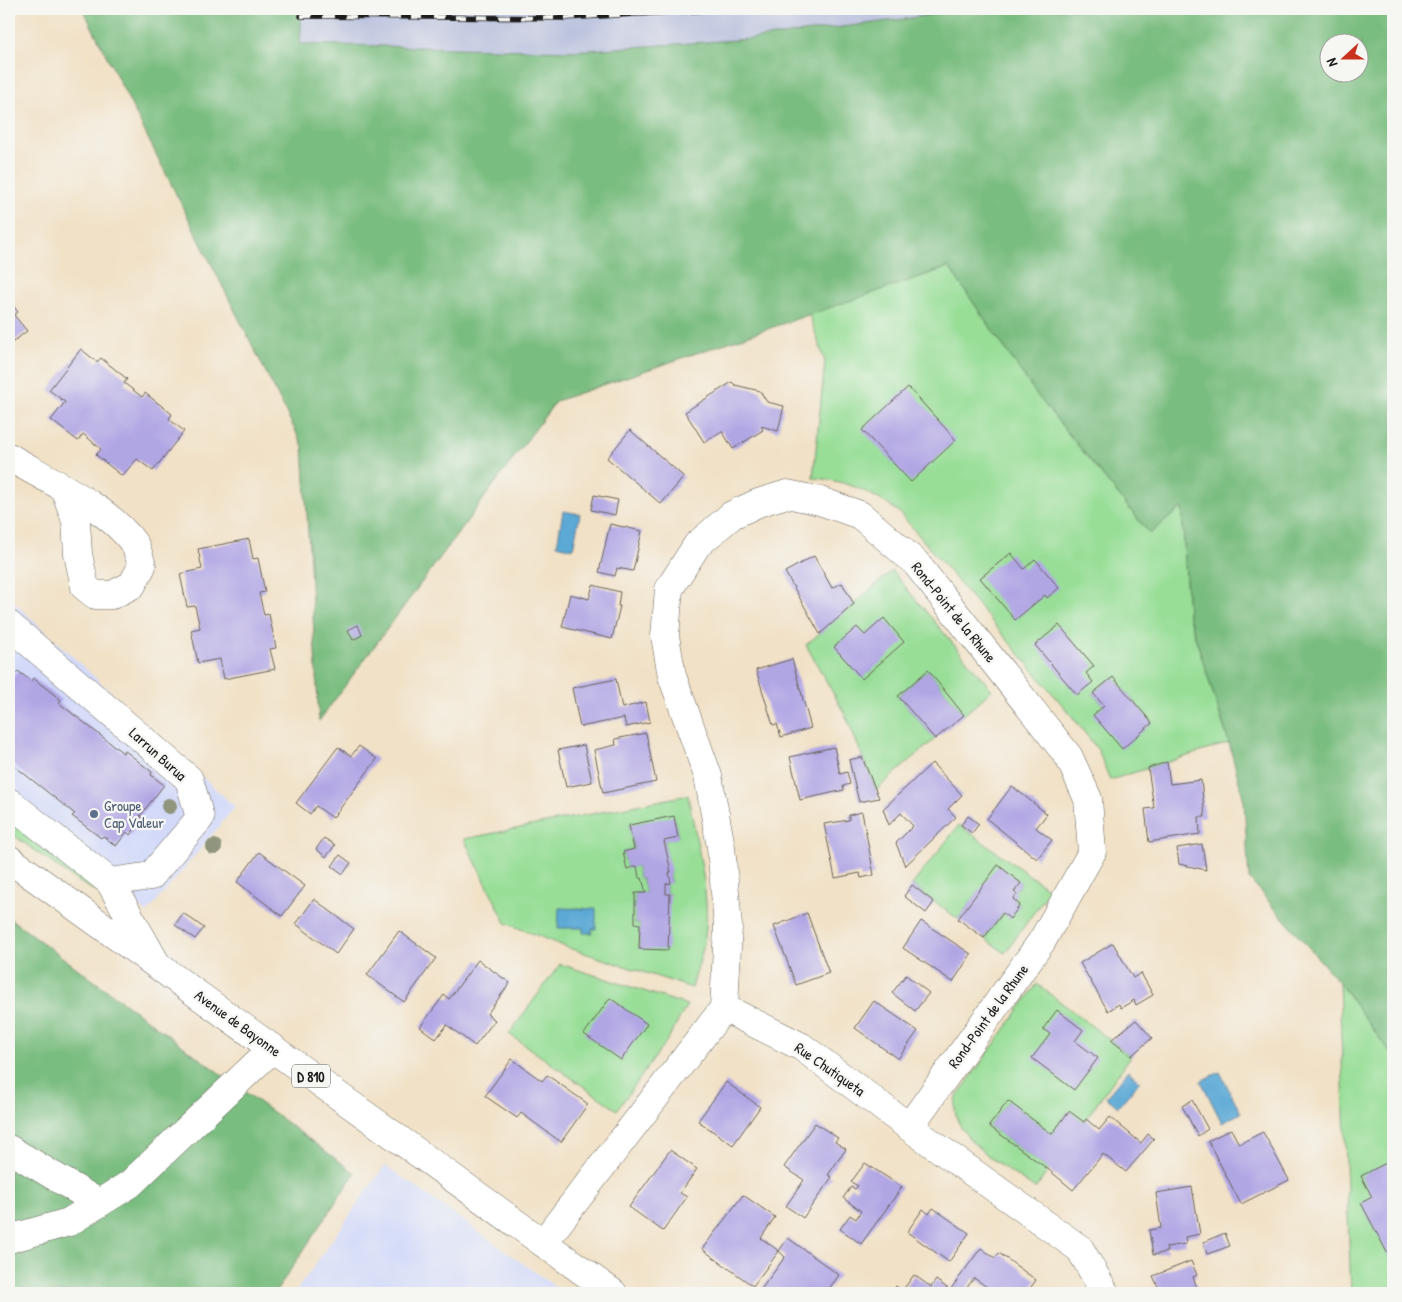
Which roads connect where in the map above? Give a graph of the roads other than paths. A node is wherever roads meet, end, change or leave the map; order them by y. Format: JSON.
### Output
{"nodes":[{"id":1,"x":9,"y":457,"type":"edge"},
{"id":2,"x":65,"y":490,"type":"dead end"},
{"id":3,"x":9,"y":625,"type":"edge"},
{"id":4,"x":9,"y":802,"type":"edge"},
{"id":5,"x":9,"y":859,"type":"edge"},
{"id":6,"x":110,"y":882,"type":"junction"},
{"id":7,"x":157,"y":965,"type":"junction"},
{"id":8,"x":724,"y":1008,"type":"junction"},
{"id":9,"x":273,"y":1048,"type":"junction"},
{"id":10,"x":909,"y":1126,"type":"junction"},
{"id":11,"x":9,"y":1149,"type":"edge"},
{"id":12,"x":99,"y":1204,"type":"junction"},
{"id":13,"x":9,"y":1239,"type":"edge"},
{"id":14,"x":543,"y":1243,"type":"junction"},
{"id":15,"x":613,"y":1293,"type":"edge"},
{"id":16,"x":1105,"y":1293,"type":"edge"}],
"edges":[{"from":1,"to":2,"type":"street"},
{"from":3,"to":6,"type":"street","name":"Larrun Burua"},
{"from":4,"to":6,"type":"street"},
{"from":5,"to":7,"type":"street","name":"Avenue de Bayonne","number":"D 810"},
{"from":6,"to":7,"type":"street"},
{"from":7,"to":9,"type":"street","name":"Avenue de Bayonne","number":"D 810"},
{"from":8,"to":10,"type":"street","name":"Rue Chutiqueta"},
{"from":8,"to":10,"type":"street","name":"Rond-Point de la Rhune"},
{"from":8,"to":14,"type":"street"},
{"from":9,"to":12,"type":"street"},
{"from":9,"to":14,"type":"street","name":"Avenue de Bayonne","number":"D 810"},
{"from":10,"to":16,"type":"street","name":"Rue Chutiqueta"},
{"from":11,"to":12,"type":"street"},
{"from":12,"to":13,"type":"street"},
{"from":14,"to":15,"type":"street","name":"Avenue de Bayonne","number":"D 810"}]}
